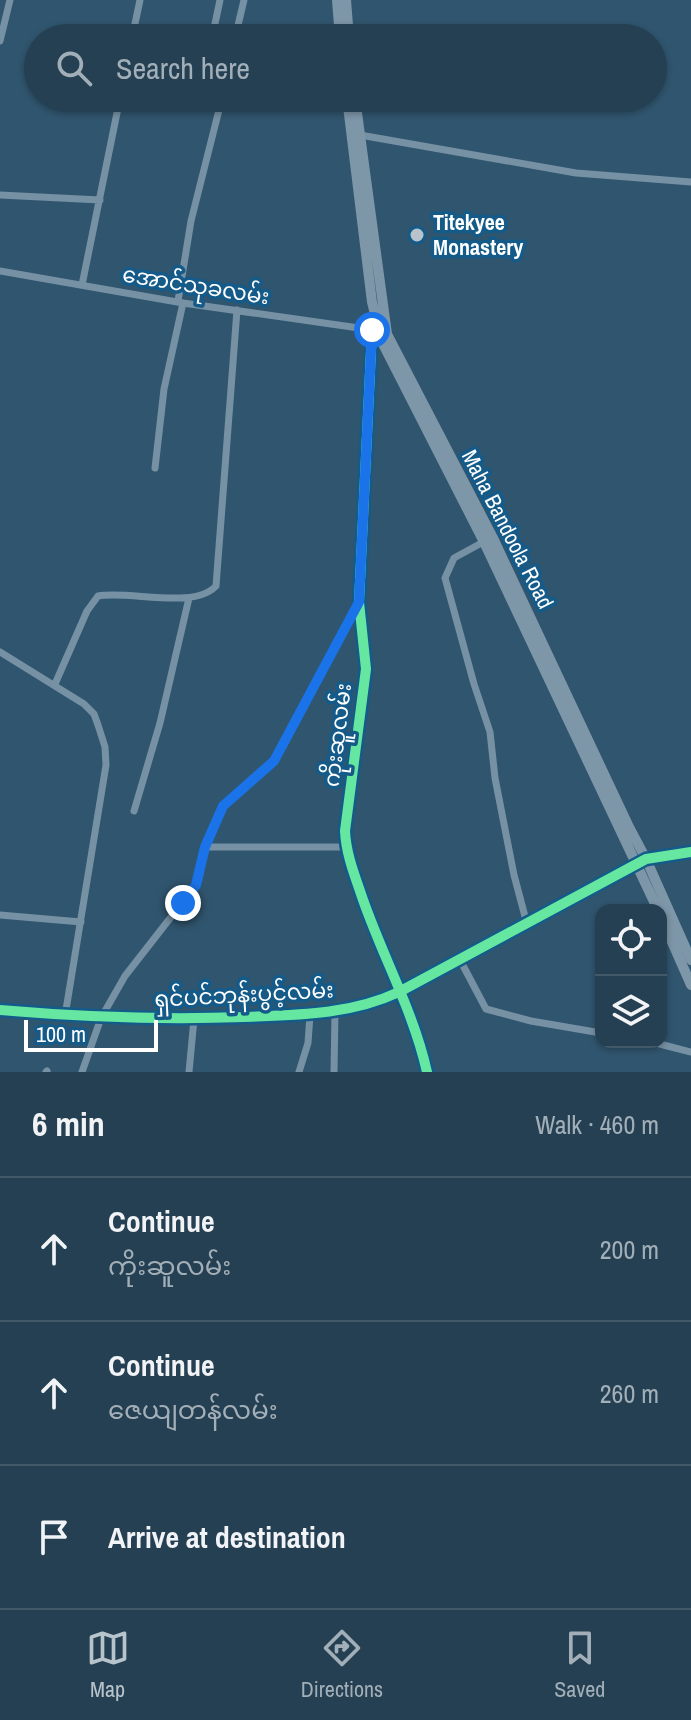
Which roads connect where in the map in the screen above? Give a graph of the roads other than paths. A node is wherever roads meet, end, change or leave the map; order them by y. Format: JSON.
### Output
{"nodes":[{"id":1,"x":10,"y":0,"type":"edge"},
{"id":2,"x":140,"y":0,"type":"edge"},
{"id":3,"x":220,"y":0,"type":"edge"},
{"id":4,"x":244,"y":0,"type":"edge"},
{"id":5,"x":337,"y":0,"type":"edge"},
{"id":6,"x":346,"y":0,"type":"edge"},
{"id":7,"x":135,"y":24,"type":"edge"},
{"id":8,"x":215,"y":24,"type":"edge"},
{"id":9,"x":238,"y":24,"type":"edge"},
{"id":10,"x":339,"y":24,"type":"edge"},
{"id":11,"x":348,"y":24,"type":"edge"},
{"id":12,"x":0,"y":41,"type":"edge"},
{"id":13,"x":117,"y":112,"type":"edge"},
{"id":14,"x":218,"y":112,"type":"edge"},
{"id":15,"x":349,"y":112,"type":"edge"},
{"id":16,"x":357,"y":112,"type":"edge"},
{"id":17,"x":360,"y":135,"type":"junction"},
{"id":18,"x":691,"y":182,"type":"edge"},
{"id":19,"x":0,"y":195,"type":"edge"},
{"id":20,"x":100,"y":200,"type":"junction"},
{"id":21,"x":0,"y":271,"type":"edge"},
{"id":22,"x":82,"y":285,"type":"junction"},
{"id":23,"x":181,"y":302,"type":"junction"},
{"id":24,"x":237,"y":310,"type":"junction"},
{"id":25,"x":379,"y":332,"type":"junction"},
{"id":26,"x":155,"y":468,"type":"dead end"},
{"id":27,"x":488,"y":540,"type":"junction"},
{"id":28,"x":189,"y":598,"type":"junction"},
{"id":29,"x":359,"y":602,"type":"junction"},
{"id":30,"x":0,"y":652,"type":"edge"},
{"id":31,"x":55,"y":684,"type":"junction"},
{"id":32,"x":134,"y":811,"type":"dead end"},
{"id":33,"x":205,"y":847,"type":"junction"},
{"id":34,"x":346,"y":847,"type":"junction"},
{"id":35,"x":691,"y":852,"type":"edge"},
{"id":36,"x":642,"y":861,"type":"junction"},
{"id":37,"x":656,"y":904,"type":"edge"},
{"id":38,"x":0,"y":915,"type":"edge"},
{"id":39,"x":81,"y":922,"type":"junction"},
{"id":40,"x":527,"y":924,"type":"junction"},
{"id":41,"x":667,"y":931,"type":"edge"},
{"id":42,"x":459,"y":958,"type":"junction"},
{"id":43,"x":691,"y":960,"type":"edge"},
{"id":44,"x":691,"y":985,"type":"edge"},
{"id":45,"x":399,"y":992,"type":"junction"},
{"id":46,"x":0,"y":1010,"type":"edge"},
{"id":47,"x":335,"y":1012,"type":"junction"},
{"id":48,"x":310,"y":1015,"type":"junction"},
{"id":49,"x":65,"y":1016,"type":"junction"},
{"id":50,"x":101,"y":1018,"type":"junction"},
{"id":51,"x":194,"y":1019,"type":"junction"},
{"id":52,"x":595,"y":1032,"type":"edge"},
{"id":53,"x":667,"y":1046,"type":"edge"},
{"id":54,"x":691,"y":1052,"type":"edge"},
{"id":55,"x":82,"y":1072,"type":"edge"},
{"id":56,"x":189,"y":1072,"type":"edge"},
{"id":57,"x":299,"y":1072,"type":"edge"},
{"id":58,"x":334,"y":1072,"type":"edge"},
{"id":59,"x":427,"y":1072,"type":"edge"}],
"edges":[{"from":1,"to":12,"type":"street"},
{"from":2,"to":7,"type":"street"},
{"from":3,"to":8,"type":"street"},
{"from":4,"to":9,"type":"street"},
{"from":5,"to":10,"type":"main road"},
{"from":6,"to":11,"type":"main road"},
{"from":13,"to":20,"type":"street"},
{"from":14,"to":23,"type":"street"},
{"from":15,"to":25,"type":"main road","name":"Maha Bandoola Road"},
{"from":16,"to":17,"type":"main road","name":"Maha Bandoola Road"},
{"from":17,"to":18,"type":"street"},
{"from":17,"to":25,"type":"main road","name":"Maha Bandoola Road"},
{"from":19,"to":20,"type":"street"},
{"from":20,"to":22,"type":"street"},
{"from":21,"to":22,"type":"street","name":"အောင်သုခလမ်း"},
{"from":22,"to":23,"type":"street","name":"အောင်သုခလမ်း"},
{"from":23,"to":24,"type":"street","name":"အောင်သုခလမ်း"},
{"from":23,"to":26,"type":"street"},
{"from":24,"to":25,"type":"street","name":"အောင်သုခလမ်း"},
{"from":24,"to":28,"type":"street"},
{"from":25,"to":27,"type":"main road","name":"Maha Bandoola Road"},
{"from":25,"to":29,"type":"street","name":"ကိုးဆူလမ်း"},
{"from":27,"to":36,"type":"main road","name":"Maha Bandoola Road"},
{"from":27,"to":40,"type":"street"},
{"from":28,"to":31,"type":"street"},
{"from":28,"to":32,"type":"street"},
{"from":29,"to":33,"type":"street"},
{"from":29,"to":34,"type":"street","name":"ကိုးဆူလမ်း"},
{"from":30,"to":31,"type":"street"},
{"from":31,"to":39,"type":"street"},
{"from":33,"to":34,"type":"street"},
{"from":33,"to":50,"type":"street"},
{"from":34,"to":45,"type":"street","name":"ကိုးဆူလမ်း"},
{"from":35,"to":36,"type":"street"},
{"from":36,"to":37,"type":"main road","name":"Maha Bandoola Road"},
{"from":36,"to":40,"type":"street","name":"ရှင်ပင်ဘုန်းပွင့်လမ်း"},
{"from":36,"to":43,"type":"main road","name":"Maha Bandoola Road"},
{"from":38,"to":39,"type":"street"},
{"from":39,"to":49,"type":"street"},
{"from":40,"to":42,"type":"street","name":"ရှင်ပင်ဘုန်းပွင့်လမ်း"},
{"from":41,"to":44,"type":"main road"},
{"from":42,"to":45,"type":"street","name":"ရှင်ပင်ဘုန်းပွင့်လမ်း"},
{"from":42,"to":52,"type":"street"},
{"from":45,"to":47,"type":"street","name":"ရှင်ပင်ဘုန်းပွင့်လမ်း"},
{"from":45,"to":59,"type":"street"},
{"from":46,"to":49,"type":"street","name":"ရှင်ပင်ဘုန်းပွင့်လမ်း"},
{"from":47,"to":48,"type":"street","name":"ရှင်ပင်ဘုန်းပွင့်လမ်း"},
{"from":47,"to":58,"type":"street"},
{"from":48,"to":51,"type":"street","name":"ရှင်ပင်ဘုန်းပွင့်လမ်း"},
{"from":48,"to":57,"type":"street"},
{"from":49,"to":50,"type":"street","name":"ရှင်ပင်ဘုန်းပွင့်လမ်း"},
{"from":50,"to":51,"type":"street","name":"ရှင်ပင်ဘုန်းပွင့်လမ်း"},
{"from":50,"to":55,"type":"street"},
{"from":51,"to":56,"type":"street"},
{"from":53,"to":54,"type":"street"}]}
